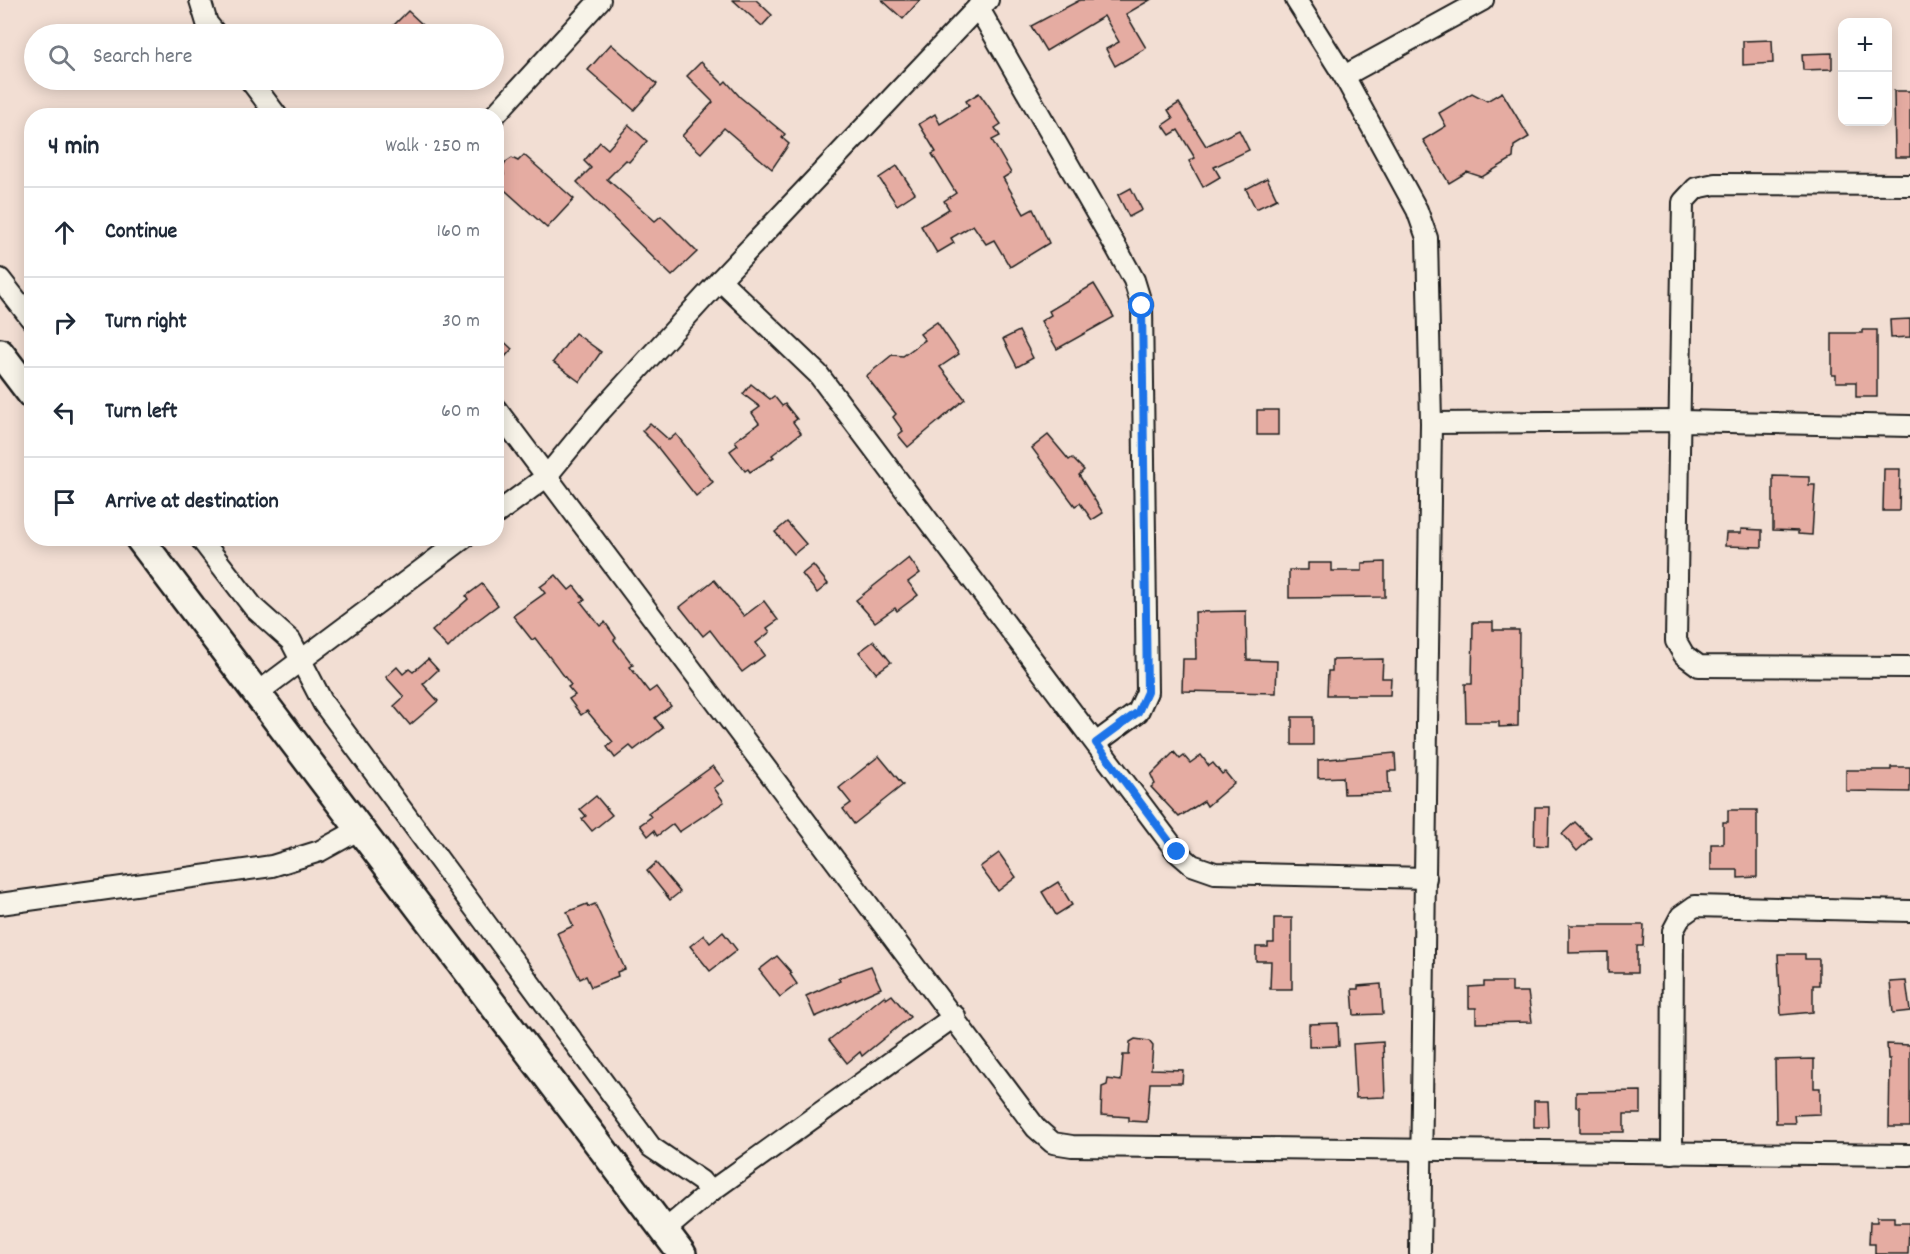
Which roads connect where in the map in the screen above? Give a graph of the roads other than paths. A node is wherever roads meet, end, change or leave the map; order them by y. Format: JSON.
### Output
{"nodes":[{"id":1,"x":200,"y":0,"type":"edge"},
{"id":2,"x":600,"y":0,"type":"edge"},
{"id":3,"x":1296,"y":0,"type":"edge"},
{"id":4,"x":1483,"y":0,"type":"edge"},
{"id":5,"x":983,"y":3,"type":"edge"},
{"id":6,"x":208,"y":24,"type":"edge"},
{"id":7,"x":1344,"y":76,"type":"junction"},
{"id":8,"x":258,"y":90,"type":"edge"},
{"id":9,"x":271,"y":108,"type":"edge"},
{"id":10,"x":501,"y":108,"type":"edge"},
{"id":11,"x":1910,"y":185,"type":"edge"},
{"id":12,"x":0,"y":279,"type":"edge"},
{"id":13,"x":720,"y":280,"type":"junction"},
{"id":14,"x":24,"y":310,"type":"edge"},
{"id":15,"x":0,"y":353,"type":"edge"},
{"id":16,"x":24,"y":384,"type":"edge"},
{"id":17,"x":504,"y":420,"type":"edge"},
{"id":18,"x":1681,"y":421,"type":"junction"},
{"id":19,"x":1431,"y":423,"type":"junction"},
{"id":20,"x":1910,"y":426,"type":"edge"},
{"id":21,"x":546,"y":477,"type":"junction"},
{"id":22,"x":504,"y":508,"type":"edge"},
{"id":23,"x":145,"y":546,"type":"edge"},
{"id":24,"x":206,"y":546,"type":"edge"},
{"id":25,"x":453,"y":546,"type":"edge"},
{"id":26,"x":302,"y":661,"type":"junction"},
{"id":27,"x":1910,"y":667,"type":"edge"},
{"id":28,"x":256,"y":694,"type":"junction"},
{"id":29,"x":1096,"y":743,"type":"junction"},
{"id":30,"x":358,"y":830,"type":"junction"},
{"id":31,"x":1426,"y":878,"type":"junction"},
{"id":32,"x":0,"y":904,"type":"edge"},
{"id":33,"x":1910,"y":911,"type":"edge"},
{"id":34,"x":954,"y":1016,"type":"junction"},
{"id":35,"x":1420,"y":1150,"type":"junction"},
{"id":36,"x":1672,"y":1153,"type":"junction"},
{"id":37,"x":1910,"y":1155,"type":"edge"},
{"id":38,"x":710,"y":1192,"type":"junction"},
{"id":39,"x":664,"y":1231,"type":"junction"},
{"id":40,"x":682,"y":1254,"type":"edge"},
{"id":41,"x":1420,"y":1254,"type":"edge"}],
"edges":[{"from":1,"to":6,"type":"street"},
{"from":2,"to":10,"type":"street"},
{"from":3,"to":7,"type":"street"},
{"from":4,"to":7,"type":"street"},
{"from":5,"to":13,"type":"street"},
{"from":5,"to":29,"type":"street"},
{"from":7,"to":19,"type":"street"},
{"from":8,"to":9,"type":"street"},
{"from":11,"to":18,"type":"street"},
{"from":12,"to":14,"type":"street"},
{"from":13,"to":21,"type":"street"},
{"from":13,"to":29,"type":"street"},
{"from":15,"to":16,"type":"street"},
{"from":17,"to":21,"type":"street"},
{"from":18,"to":19,"type":"street"},
{"from":18,"to":20,"type":"street"},
{"from":18,"to":27,"type":"street"},
{"from":19,"to":31,"type":"street"},
{"from":21,"to":22,"type":"street"},
{"from":21,"to":34,"type":"street"},
{"from":23,"to":28,"type":"street"},
{"from":24,"to":26,"type":"street"},
{"from":25,"to":26,"type":"street"},
{"from":26,"to":28,"type":"street"},
{"from":26,"to":38,"type":"street"},
{"from":28,"to":30,"type":"street"},
{"from":29,"to":31,"type":"street"},
{"from":30,"to":32,"type":"street"},
{"from":30,"to":39,"type":"street"},
{"from":31,"to":35,"type":"street"},
{"from":33,"to":36,"type":"street"},
{"from":34,"to":35,"type":"street"},
{"from":34,"to":38,"type":"street"},
{"from":35,"to":36,"type":"street"},
{"from":35,"to":41,"type":"street"},
{"from":36,"to":37,"type":"street"},
{"from":38,"to":39,"type":"street"},
{"from":39,"to":40,"type":"street"}]}
